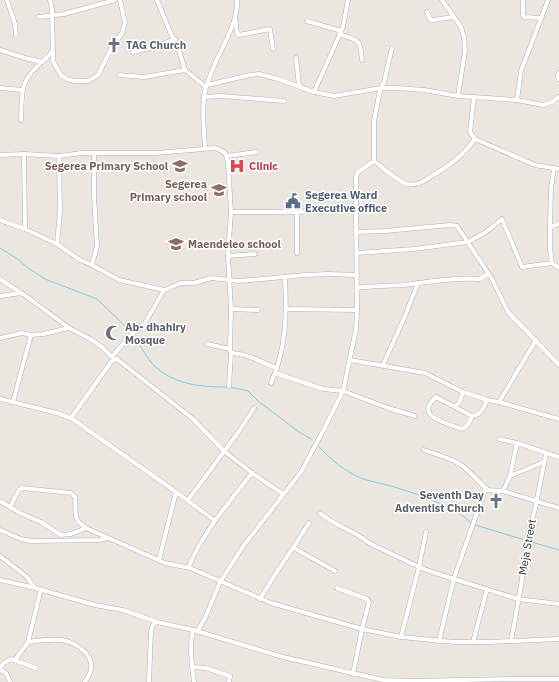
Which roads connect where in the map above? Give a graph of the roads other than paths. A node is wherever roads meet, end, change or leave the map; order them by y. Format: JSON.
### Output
{"nodes":[{"id":1,"x":7,"y":0,"type":"edge"},
{"id":2,"x":50,"y":0,"type":"edge"},
{"id":3,"x":114,"y":0,"type":"edge"},
{"id":4,"x":120,"y":0,"type":"edge"},
{"id":5,"x":157,"y":0,"type":"edge"},
{"id":6,"x":237,"y":0,"type":"edge"},
{"id":7,"x":348,"y":0,"type":"edge"},
{"id":8,"x":442,"y":0,"type":"edge"},
{"id":9,"x":523,"y":0,"type":"edge"},
{"id":10,"x":548,"y":0,"type":"edge"},
{"id":11,"x":427,"y":12,"type":"dead end"},
{"id":12,"x":52,"y":15,"type":"junction"},
{"id":13,"x":39,"y":16,"type":"dead end"},
{"id":14,"x":235,"y":17,"type":"junction"},
{"id":15,"x":453,"y":17,"type":"junction"},
{"id":16,"x":540,"y":18,"type":"junction"},
{"id":17,"x":307,"y":21,"type":"dead end"},
{"id":18,"x":340,"y":32,"type":"junction"},
{"id":19,"x":16,"y":35,"type":"dead end"},
{"id":20,"x":175,"y":39,"type":"junction"},
{"id":21,"x":392,"y":48,"type":"dead end"},
{"id":22,"x":273,"y":49,"type":"dead end"},
{"id":23,"x":0,"y":50,"type":"edge"},
{"id":24,"x":53,"y":51,"type":"junction"},
{"id":25,"x":133,"y":52,"type":"dead end"},
{"id":26,"x":296,"y":58,"type":"dead end"},
{"id":27,"x":362,"y":60,"type":"dead end"},
{"id":28,"x":42,"y":62,"type":"junction"},
{"id":29,"x":185,"y":70,"type":"junction"},
{"id":30,"x":559,"y":73,"type":"edge"},
{"id":31,"x":119,"y":75,"type":"dead end"},
{"id":32,"x":559,"y":79,"type":"edge"},
{"id":33,"x":207,"y":86,"type":"junction"},
{"id":34,"x":299,"y":86,"type":"junction"},
{"id":35,"x":0,"y":88,"type":"edge"},
{"id":36,"x":381,"y":88,"type":"junction"},
{"id":37,"x":22,"y":90,"type":"junction"},
{"id":38,"x":314,"y":92,"type":"junction"},
{"id":39,"x":458,"y":96,"type":"junction"},
{"id":40,"x":204,"y":97,"type":"junction"},
{"id":41,"x":474,"y":97,"type":"junction"},
{"id":42,"x":559,"y":97,"type":"edge"},
{"id":43,"x":517,"y":100,"type":"junction"},
{"id":44,"x":284,"y":101,"type":"dead end"},
{"id":45,"x":21,"y":120,"type":"dead end"},
{"id":46,"x":475,"y":139,"type":"junction"},
{"id":47,"x":205,"y":148,"type":"junction"},
{"id":48,"x":257,"y":152,"type":"dead end"},
{"id":49,"x":94,"y":153,"type":"junction"},
{"id":50,"x":24,"y":154,"type":"junction"},
{"id":51,"x":0,"y":155,"type":"edge"},
{"id":52,"x":59,"y":156,"type":"junction"},
{"id":53,"x":227,"y":156,"type":"junction"},
{"id":54,"x":374,"y":161,"type":"junction"},
{"id":55,"x":557,"y":169,"type":"edge"},
{"id":56,"x":356,"y":209,"type":"junction"},
{"id":57,"x":231,"y":212,"type":"junction"},
{"id":58,"x":297,"y":212,"type":"junction"},
{"id":59,"x":0,"y":220,"type":"edge"},
{"id":60,"x":559,"y":224,"type":"edge"},
{"id":61,"x":550,"y":228,"type":"junction"},
{"id":62,"x":25,"y":229,"type":"junction"},
{"id":63,"x":356,"y":232,"type":"junction"},
{"id":64,"x":468,"y":242,"type":"junction"},
{"id":65,"x":57,"y":244,"type":"junction"},
{"id":66,"x":297,"y":253,"type":"dead end"},
{"id":67,"x":357,"y":253,"type":"junction"},
{"id":68,"x":255,"y":254,"type":"dead end"},
{"id":69,"x":228,"y":256,"type":"junction"},
{"id":70,"x":552,"y":263,"type":"junction"},
{"id":71,"x":92,"y":265,"type":"junction"},
{"id":72,"x":559,"y":268,"type":"edge"},
{"id":73,"x":488,"y":274,"type":"junction"},
{"id":74,"x":356,"y":275,"type":"junction"},
{"id":75,"x":285,"y":278,"type":"junction"},
{"id":76,"x":0,"y":279,"type":"edge"},
{"id":77,"x":229,"y":280,"type":"junction"},
{"id":78,"x":418,"y":283,"type":"junction"},
{"id":79,"x":356,"y":288,"type":"junction"},
{"id":80,"x":164,"y":290,"type":"junction"},
{"id":81,"x":21,"y":293,"type":"junction"},
{"id":82,"x":0,"y":296,"type":"edge"},
{"id":83,"x":286,"y":309,"type":"junction"},
{"id":84,"x":231,"y":310,"type":"junction"},
{"id":85,"x":258,"y":310,"type":"dead end"},
{"id":86,"x":357,"y":310,"type":"junction"},
{"id":87,"x":69,"y":328,"type":"junction"},
{"id":88,"x":32,"y":335,"type":"junction"},
{"id":89,"x":0,"y":338,"type":"edge"},
{"id":90,"x":536,"y":340,"type":"junction"},
{"id":91,"x":207,"y":344,"type":"dead end"},
{"id":92,"x":230,"y":352,"type":"junction"},
{"id":93,"x":113,"y":358,"type":"junction"},
{"id":94,"x":350,"y":360,"type":"junction"},
{"id":95,"x":383,"y":365,"type":"junction"},
{"id":96,"x":559,"y":365,"type":"edge"},
{"id":97,"x":277,"y":368,"type":"junction"},
{"id":98,"x":275,"y":373,"type":"junction"},
{"id":99,"x":271,"y":383,"type":"dead end"},
{"id":100,"x":229,"y":386,"type":"dead end"},
{"id":101,"x":343,"y":391,"type":"junction"},
{"id":102,"x":462,"y":392,"type":"junction"},
{"id":103,"x":0,"y":399,"type":"edge"},
{"id":104,"x":486,"y":400,"type":"junction"},
{"id":105,"x":13,"y":402,"type":"junction"},
{"id":106,"x":499,"y":402,"type":"junction"},
{"id":107,"x":455,"y":406,"type":"junction"},
{"id":108,"x":254,"y":408,"type":"dead end"},
{"id":109,"x":415,"y":416,"type":"dead end"},
{"id":110,"x":472,"y":416,"type":"junction"},
{"id":111,"x":71,"y":418,"type":"junction"},
{"id":112,"x":559,"y":419,"type":"edge"},
{"id":113,"x":499,"y":439,"type":"dead end"},
{"id":114,"x":517,"y":443,"type":"junction"},
{"id":115,"x":424,"y":450,"type":"dead end"},
{"id":116,"x":224,"y":451,"type":"junction"},
{"id":117,"x":546,"y":454,"type":"junction"},
{"id":118,"x":559,"y":457,"type":"edge"},
{"id":119,"x":544,"y":462,"type":"junction"},
{"id":120,"x":252,"y":473,"type":"junction"},
{"id":121,"x":510,"y":476,"type":"junction"},
{"id":122,"x":487,"y":489,"type":"junction"},
{"id":123,"x":503,"y":491,"type":"junction"},
{"id":124,"x":176,"y":492,"type":"junction"},
{"id":125,"x":284,"y":494,"type":"junction"},
{"id":126,"x":188,"y":500,"type":"junction"},
{"id":127,"x":537,"y":500,"type":"junction"},
{"id":128,"x":0,"y":501,"type":"edge"},
{"id":129,"x":10,"y":507,"type":"junction"},
{"id":130,"x":559,"y":508,"type":"edge"},
{"id":131,"x":320,"y":513,"type":"dead end"},
{"id":132,"x":214,"y":520,"type":"junction"},
{"id":133,"x":309,"y":523,"type":"dead end"},
{"id":134,"x":86,"y":528,"type":"junction"},
{"id":135,"x":0,"y":530,"type":"edge"},
{"id":136,"x":426,"y":532,"type":"dead end"},
{"id":137,"x":107,"y":538,"type":"junction"},
{"id":138,"x":294,"y":548,"type":"junction"},
{"id":139,"x":0,"y":556,"type":"edge"},
{"id":140,"x":159,"y":560,"type":"junction"},
{"id":141,"x":419,"y":567,"type":"junction"},
{"id":142,"x":190,"y":568,"type":"junction"},
{"id":143,"x":335,"y":571,"type":"dead end"},
{"id":144,"x":454,"y":578,"type":"junction"},
{"id":145,"x":0,"y":580,"type":"edge"},
{"id":146,"x":220,"y":582,"type":"junction"},
{"id":147,"x":35,"y":588,"type":"junction"},
{"id":148,"x":338,"y":588,"type":"dead end"},
{"id":149,"x":41,"y":589,"type":"junction"},
{"id":150,"x":487,"y":589,"type":"junction"},
{"id":151,"x":260,"y":599,"type":"junction"},
{"id":152,"x":518,"y":599,"type":"junction"},
{"id":153,"x":559,"y":604,"type":"edge"},
{"id":154,"x":157,"y":622,"type":"junction"},
{"id":155,"x":362,"y":629,"type":"junction"},
{"id":156,"x":195,"y":631,"type":"junction"},
{"id":157,"x":401,"y":637,"type":"junction"},
{"id":158,"x":559,"y":639,"type":"edge"},
{"id":159,"x":439,"y":641,"type":"junction"},
{"id":160,"x":511,"y":641,"type":"junction"},
{"id":161,"x":28,"y":642,"type":"junction"},
{"id":162,"x":473,"y":642,"type":"junction"},
{"id":163,"x":15,"y":660,"type":"junction"},
{"id":164,"x":192,"y":666,"type":"junction"},
{"id":165,"x":36,"y":668,"type":"dead end"},
{"id":166,"x":0,"y":669,"type":"edge"},
{"id":167,"x":353,"y":674,"type":"junction"},
{"id":168,"x":559,"y":679,"type":"edge"},
{"id":169,"x":10,"y":682,"type":"edge"},
{"id":170,"x":85,"y":682,"type":"edge"},
{"id":171,"x":149,"y":682,"type":"edge"},
{"id":172,"x":194,"y":682,"type":"edge"},
{"id":173,"x":229,"y":682,"type":"edge"}],
"edges":[{"from":1,"to":19,"type":"street"},
{"from":2,"to":12,"type":"street"},
{"from":3,"to":12,"type":"street"},
{"from":4,"to":24,"type":"street"},
{"from":5,"to":20,"type":"street"},
{"from":6,"to":14,"type":"street"},
{"from":7,"to":18,"type":"street"},
{"from":8,"to":15,"type":"street"},
{"from":9,"to":16,"type":"street"},
{"from":10,"to":16,"type":"street"},
{"from":11,"to":15,"type":"street"},
{"from":12,"to":13,"type":"street"},
{"from":12,"to":24,"type":"street"},
{"from":14,"to":22,"type":"street"},
{"from":14,"to":33,"type":"street"},
{"from":15,"to":39,"type":"street"},
{"from":16,"to":43,"type":"street"},
{"from":17,"to":18,"type":"street"},
{"from":18,"to":27,"type":"street"},
{"from":18,"to":38,"type":"street"},
{"from":20,"to":25,"type":"street"},
{"from":20,"to":29,"type":"street"},
{"from":21,"to":36,"type":"street"},
{"from":23,"to":28,"type":"street"},
{"from":24,"to":28,"type":"street"},
{"from":26,"to":34,"type":"street"},
{"from":28,"to":37,"type":"street"},
{"from":29,"to":31,"type":"street"},
{"from":29,"to":33,"type":"street"},
{"from":30,"to":32,"type":"street"},
{"from":33,"to":34,"type":"street"},
{"from":33,"to":40,"type":"street"},
{"from":34,"to":38,"type":"street"},
{"from":35,"to":37,"type":"street"},
{"from":36,"to":38,"type":"street"},
{"from":36,"to":39,"type":"street"},
{"from":36,"to":54,"type":"street"},
{"from":37,"to":45,"type":"street"},
{"from":39,"to":41,"type":"street"},
{"from":40,"to":44,"type":"street"},
{"from":40,"to":47,"type":"street"},
{"from":41,"to":43,"type":"street"},
{"from":41,"to":46,"type":"street"},
{"from":42,"to":43,"type":"street"},
{"from":46,"to":54,"type":"street"},
{"from":46,"to":55,"type":"street"},
{"from":47,"to":49,"type":"street"},
{"from":47,"to":53,"type":"street"},
{"from":48,"to":53,"type":"street"},
{"from":49,"to":52,"type":"street"},
{"from":49,"to":71,"type":"street"},
{"from":50,"to":51,"type":"street"},
{"from":50,"to":52,"type":"street"},
{"from":50,"to":62,"type":"street"},
{"from":52,"to":65,"type":"street"},
{"from":53,"to":57,"type":"street"},
{"from":54,"to":56,"type":"street"},
{"from":55,"to":61,"type":"street"},
{"from":56,"to":58,"type":"street"},
{"from":56,"to":63,"type":"street"},
{"from":57,"to":58,"type":"street"},
{"from":57,"to":69,"type":"street"},
{"from":58,"to":66,"type":"street"},
{"from":59,"to":62,"type":"street"},
{"from":60,"to":61,"type":"street"},
{"from":61,"to":70,"type":"street"},
{"from":62,"to":65,"type":"street"},
{"from":63,"to":64,"type":"street"},
{"from":63,"to":67,"type":"street"},
{"from":64,"to":67,"type":"street"},
{"from":64,"to":70,"type":"street"},
{"from":64,"to":73,"type":"street"},
{"from":65,"to":71,"type":"street"},
{"from":67,"to":74,"type":"street"},
{"from":68,"to":69,"type":"street"},
{"from":69,"to":77,"type":"street"},
{"from":70,"to":72,"type":"street"},
{"from":71,"to":80,"type":"street"},
{"from":73,"to":78,"type":"street"},
{"from":73,"to":90,"type":"street"},
{"from":74,"to":75,"type":"street"},
{"from":74,"to":79,"type":"street"},
{"from":75,"to":77,"type":"street"},
{"from":75,"to":83,"type":"street"},
{"from":76,"to":81,"type":"street"},
{"from":77,"to":80,"type":"street"},
{"from":77,"to":84,"type":"street"},
{"from":78,"to":79,"type":"street"},
{"from":78,"to":95,"type":"street"},
{"from":79,"to":86,"type":"street"},
{"from":80,"to":93,"type":"street"},
{"from":81,"to":82,"type":"street"},
{"from":81,"to":87,"type":"street"},
{"from":83,"to":86,"type":"street"},
{"from":83,"to":97,"type":"street"},
{"from":84,"to":85,"type":"street"},
{"from":84,"to":92,"type":"street"},
{"from":86,"to":94,"type":"street"},
{"from":87,"to":88,"type":"street"},
{"from":87,"to":93,"type":"street"},
{"from":88,"to":89,"type":"street"},
{"from":88,"to":105,"type":"street"},
{"from":90,"to":96,"type":"street"},
{"from":90,"to":106,"type":"street"},
{"from":91,"to":92,"type":"street"},
{"from":92,"to":97,"type":"street"},
{"from":92,"to":100,"type":"street"},
{"from":93,"to":111,"type":"street"},
{"from":93,"to":116,"type":"street"},
{"from":94,"to":95,"type":"street"},
{"from":94,"to":101,"type":"street"},
{"from":95,"to":102,"type":"street"},
{"from":97,"to":98,"type":"street"},
{"from":98,"to":99,"type":"street"},
{"from":98,"to":101,"type":"street"},
{"from":101,"to":109,"type":"street"},
{"from":101,"to":125,"type":"street"},
{"from":102,"to":104,"type":"street"},
{"from":102,"to":107,"type":"street"},
{"from":103,"to":105,"type":"street"},
{"from":104,"to":106,"type":"street"},
{"from":104,"to":110,"type":"street"},
{"from":105,"to":111,"type":"street"},
{"from":106,"to":112,"type":"street"},
{"from":107,"to":110,"type":"street"},
{"from":107,"to":110,"type":"street"},
{"from":108,"to":116,"type":"street"},
{"from":111,"to":124,"type":"street"},
{"from":113,"to":114,"type":"street"},
{"from":114,"to":117,"type":"street"},
{"from":114,"to":121,"type":"street"},
{"from":115,"to":122,"type":"street"},
{"from":116,"to":120,"type":"street"},
{"from":116,"to":126,"type":"street"},
{"from":117,"to":118,"type":"street"},
{"from":117,"to":119,"type":"street","name":"Meja Street"},
{"from":119,"to":121,"type":"street"},
{"from":119,"to":127,"type":"street","name":"Meja Street"},
{"from":120,"to":125,"type":"street"},
{"from":120,"to":132,"type":"street"},
{"from":121,"to":123,"type":"street"},
{"from":122,"to":123,"type":"street"},
{"from":122,"to":144,"type":"street"},
{"from":123,"to":127,"type":"street"},
{"from":124,"to":126,"type":"street"},
{"from":124,"to":140,"type":"street"},
{"from":125,"to":146,"type":"street"},
{"from":126,"to":132,"type":"street"},
{"from":127,"to":130,"type":"street"},
{"from":127,"to":152,"type":"street","name":"Meja Street"},
{"from":128,"to":129,"type":"street"},
{"from":129,"to":134,"type":"street"},
{"from":129,"to":134,"type":"street"},
{"from":131,"to":141,"type":"street"},
{"from":132,"to":142,"type":"street"},
{"from":133,"to":138,"type":"street"},
{"from":134,"to":137,"type":"street"},
{"from":135,"to":137,"type":"street"},
{"from":136,"to":141,"type":"street"},
{"from":137,"to":140,"type":"street"},
{"from":138,"to":143,"type":"street"},
{"from":138,"to":151,"type":"street"},
{"from":139,"to":147,"type":"street"},
{"from":140,"to":142,"type":"street"},
{"from":141,"to":144,"type":"street"},
{"from":141,"to":157,"type":"street"},
{"from":142,"to":146,"type":"street"},
{"from":144,"to":150,"type":"street"},
{"from":144,"to":159,"type":"street"},
{"from":145,"to":147,"type":"street"},
{"from":146,"to":151,"type":"street"},
{"from":146,"to":156,"type":"street"},
{"from":147,"to":149,"type":"street"},
{"from":148,"to":155,"type":"street"},
{"from":149,"to":154,"type":"street"},
{"from":149,"to":161,"type":"street"},
{"from":150,"to":152,"type":"street"},
{"from":150,"to":162,"type":"street"},
{"from":151,"to":155,"type":"street"},
{"from":152,"to":153,"type":"street"},
{"from":152,"to":160,"type":"street","name":"Meja Street"},
{"from":154,"to":156,"type":"street"},
{"from":154,"to":171,"type":"street"},
{"from":155,"to":157,"type":"street"},
{"from":155,"to":167,"type":"street"},
{"from":156,"to":164,"type":"street"},
{"from":156,"to":167,"type":"street"},
{"from":157,"to":159,"type":"street"},
{"from":158,"to":160,"type":"street"},
{"from":159,"to":162,"type":"street"},
{"from":160,"to":162,"type":"street"},
{"from":161,"to":163,"type":"street"},
{"from":161,"to":170,"type":"street"},
{"from":163,"to":165,"type":"street"},
{"from":163,"to":166,"type":"street"},
{"from":164,"to":172,"type":"street"},
{"from":164,"to":173,"type":"street"},
{"from":166,"to":169,"type":"street"},
{"from":167,"to":168,"type":"street"}]}
